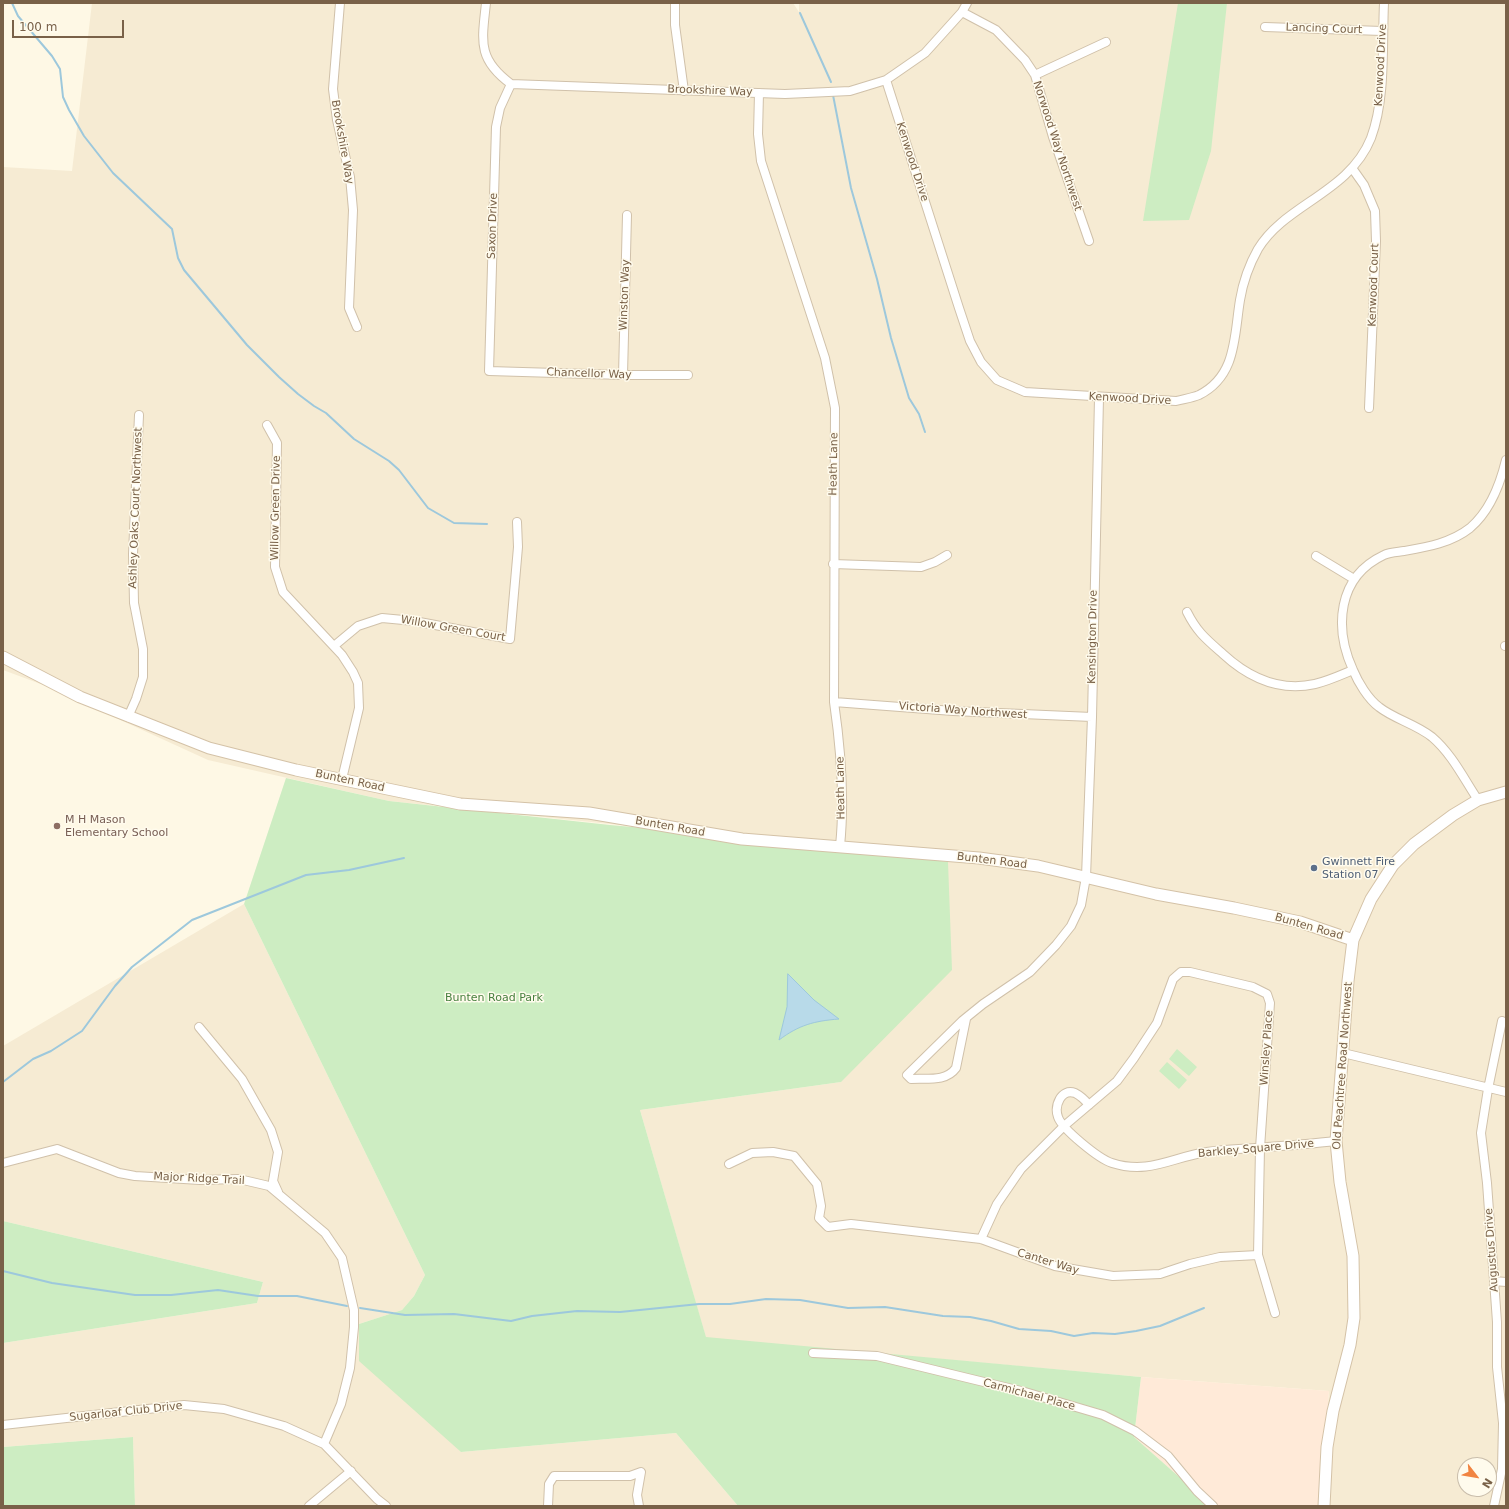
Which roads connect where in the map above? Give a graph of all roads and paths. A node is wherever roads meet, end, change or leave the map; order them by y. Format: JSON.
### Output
{"nodes":[{"id":1,"x":340,"y":3,"type":"edge"},
{"id":2,"x":486,"y":3,"type":"edge"},
{"id":3,"x":675,"y":3,"type":"edge"},
{"id":4,"x":967,"y":3,"type":"edge"},
{"id":5,"x":1384,"y":3,"type":"edge"},
{"id":6,"x":962,"y":12,"type":"junction"},
{"id":7,"x":1266,"y":27,"type":"dead end"},
{"id":8,"x":1382,"y":30,"type":"junction"},
{"id":9,"x":1106,"y":42,"type":"dead end"},
{"id":10,"x":1035,"y":75,"type":"junction"},
{"id":11,"x":886,"y":80,"type":"junction"},
{"id":12,"x":511,"y":84,"type":"junction"},
{"id":13,"x":684,"y":91,"type":"junction"},
{"id":14,"x":759,"y":93,"type":"junction"},
{"id":15,"x":1352,"y":168,"type":"junction"},
{"id":16,"x":627,"y":215,"type":"dead end"},
{"id":17,"x":1089,"y":241,"type":"dead end"},
{"id":18,"x":357,"y":327,"type":"dead end"},
{"id":19,"x":489,"y":371,"type":"joint"},
{"id":20,"x":623,"y":375,"type":"junction"},
{"id":21,"x":688,"y":375,"type":"dead end"},
{"id":22,"x":1099,"y":398,"type":"junction"},
{"id":23,"x":1369,"y":408,"type":"dead end"},
{"id":24,"x":139,"y":415,"type":"dead end"},
{"id":25,"x":267,"y":425,"type":"dead end"},
{"id":26,"x":1506,"y":460,"type":"edge"},
{"id":27,"x":517,"y":522,"type":"dead end"},
{"id":28,"x":947,"y":555,"type":"dead end"},
{"id":29,"x":1316,"y":556,"type":"dead end"},
{"id":30,"x":833,"y":564,"type":"junction"},
{"id":31,"x":1354,"y":579,"type":"junction"},
{"id":32,"x":1187,"y":612,"type":"dead end"},
{"id":33,"x":334,"y":646,"type":"junction"},
{"id":34,"x":3,"y":657,"type":"edge"},
{"id":35,"x":1353,"y":670,"type":"junction"},
{"id":36,"x":834,"y":702,"type":"junction"},
{"id":37,"x":128,"y":717,"type":"junction"},
{"id":38,"x":1092,"y":717,"type":"junction"},
{"id":39,"x":342,"y":779,"type":"junction"},
{"id":40,"x":1506,"y":792,"type":"edge"},
{"id":41,"x":1478,"y":800,"type":"junction"},
{"id":42,"x":840,"y":846,"type":"junction"},
{"id":43,"x":1086,"y":877,"type":"junction"},
{"id":44,"x":1353,"y":940,"type":"junction"},
{"id":45,"x":966,"y":1019,"type":"junction"},
{"id":46,"x":1502,"y":1021,"type":"dead end"},
{"id":47,"x":199,"y":1027,"type":"dead end"},
{"id":48,"x":1343,"y":1053,"type":"junction"},
{"id":49,"x":1488,"y":1089,"type":"junction"},
{"id":50,"x":1506,"y":1092,"type":"edge"},
{"id":51,"x":1089,"y":1105,"type":"junction"},
{"id":52,"x":1064,"y":1126,"type":"junction"},
{"id":53,"x":1336,"y":1141,"type":"junction"},
{"id":54,"x":1260,"y":1148,"type":"junction"},
{"id":55,"x":3,"y":1163,"type":"edge"},
{"id":56,"x":728,"y":1164,"type":"dead end"},
{"id":57,"x":280,"y":1196,"type":"junction"},
{"id":58,"x":981,"y":1238,"type":"junction"},
{"id":59,"x":1258,"y":1255,"type":"junction"},
{"id":60,"x":1494,"y":1281,"type":"junction"},
{"id":61,"x":1506,"y":1282,"type":"edge"},
{"id":62,"x":1275,"y":1313,"type":"dead end"},
{"id":63,"x":813,"y":1353,"type":"dead end"},
{"id":64,"x":3,"y":1425,"type":"edge"},
{"id":65,"x":324,"y":1444,"type":"junction"},
{"id":66,"x":351,"y":1471,"type":"junction"},
{"id":67,"x":309,"y":1506,"type":"edge"},
{"id":68,"x":386,"y":1506,"type":"edge"},
{"id":69,"x":548,"y":1506,"type":"edge"},
{"id":70,"x":639,"y":1506,"type":"edge"},
{"id":71,"x":1213,"y":1506,"type":"edge"},
{"id":72,"x":1324,"y":1506,"type":"edge"},
{"id":73,"x":1494,"y":1506,"type":"edge"}],
"edges":[{"from":1,"to":18,"type":"street","name":"Brookshire Way"},
{"from":2,"to":12,"type":"street"},
{"from":3,"to":13,"type":"street"},
{"from":4,"to":6,"type":"street","name":"Brookshire Way"},
{"from":5,"to":8,"type":"street","name":"Kenwood Drive"},
{"from":6,"to":10,"type":"street","name":"Norwood Way Northwest"},
{"from":6,"to":11,"type":"street","name":"Brookshire Way"},
{"from":7,"to":8,"type":"street","name":"Lancing Court"},
{"from":8,"to":15,"type":"street","name":"Kenwood Drive"},
{"from":9,"to":10,"type":"street"},
{"from":10,"to":17,"type":"street","name":"Norwood Way Northwest"},
{"from":11,"to":14,"type":"street","name":"Brookshire Way"},
{"from":11,"to":22,"type":"street","name":"Kenwood Drive"},
{"from":12,"to":13,"type":"street","name":"Brookshire Way"},
{"from":12,"to":19,"type":"street","name":"Saxon Drive"},
{"from":13,"to":14,"type":"street","name":"Brookshire Way"},
{"from":14,"to":30,"type":"street","name":"Heath Lane"},
{"from":15,"to":22,"type":"street","name":"Kenwood Drive"},
{"from":15,"to":23,"type":"street","name":"Kenwood Court"},
{"from":16,"to":20,"type":"street","name":"Winston Way"},
{"from":19,"to":20,"type":"street","name":"Chancellor Way"},
{"from":20,"to":21,"type":"street","name":"Chancellor Way"},
{"from":22,"to":38,"type":"street","name":"Kensington Drive"},
{"from":24,"to":37,"type":"street","name":"Ashley Oaks Court Northwest"},
{"from":25,"to":33,"type":"street","name":"Willow Green Drive"},
{"from":26,"to":31,"type":"street"},
{"from":27,"to":33,"type":"street","name":"Willow Green Court"},
{"from":28,"to":30,"type":"street"},
{"from":29,"to":31,"type":"street"},
{"from":30,"to":36,"type":"street","name":"Heath Lane"},
{"from":31,"to":35,"type":"street"},
{"from":32,"to":35,"type":"street"},
{"from":33,"to":39,"type":"street","name":"Willow Green Drive"},
{"from":34,"to":37,"type":"street","name":"Bunten Road"},
{"from":35,"to":41,"type":"street"},
{"from":36,"to":38,"type":"street","name":"Victoria Way Northwest"},
{"from":36,"to":42,"type":"street","name":"Heath Lane"},
{"from":37,"to":39,"type":"street","name":"Bunten Road"},
{"from":38,"to":43,"type":"street","name":"Kensington Drive"},
{"from":39,"to":42,"type":"street","name":"Bunten Road"},
{"from":40,"to":41,"type":"street","name":"Old Peachtree Road Northwest"},
{"from":41,"to":44,"type":"street","name":"Old Peachtree Road Northwest"},
{"from":42,"to":43,"type":"street","name":"Bunten Road"},
{"from":43,"to":44,"type":"street","name":"Bunten Road"},
{"from":43,"to":45,"type":"street","name":"Kensington Drive"},
{"from":44,"to":48,"type":"street","name":"Old Peachtree Road Northwest"},
{"from":45,"to":45,"type":"street","name":"Kensington Drive"},
{"from":46,"to":49,"type":"street","name":"Augustus Drive"},
{"from":47,"to":57,"type":"street"},
{"from":48,"to":49,"type":"street"},
{"from":48,"to":53,"type":"street","name":"Old Peachtree Road Northwest"},
{"from":49,"to":50,"type":"street"},
{"from":49,"to":60,"type":"street","name":"Augustus Drive"},
{"from":51,"to":52,"type":"street","name":"Winsley Place"},
{"from":51,"to":52,"type":"street","name":"Barkley Square Drive"},
{"from":51,"to":54,"type":"street","name":"Winsley Place"},
{"from":52,"to":54,"type":"street","name":"Barkley Square Drive"},
{"from":52,"to":58,"type":"street","name":"Winsley Place"},
{"from":53,"to":54,"type":"street","name":"Barkley Square Drive"},
{"from":53,"to":72,"type":"street","name":"Old Peachtree Road Northwest"},
{"from":54,"to":59,"type":"street","name":"Winsley Place"},
{"from":55,"to":57,"type":"street","name":"Major Ridge Trail"},
{"from":56,"to":58,"type":"street","name":"Canter Way"},
{"from":57,"to":65,"type":"street","name":"Major Ridge Trail"},
{"from":58,"to":59,"type":"street","name":"Canter Way"},
{"from":59,"to":62,"type":"street","name":"Winsley Place"},
{"from":60,"to":61,"type":"street"},
{"from":60,"to":73,"type":"street","name":"Augustus Drive"},
{"from":63,"to":71,"type":"street","name":"Carmichael Place"},
{"from":64,"to":65,"type":"street","name":"Sugarloaf Club Drive"},
{"from":65,"to":66,"type":"street","name":"Sugarloaf Club Drive"},
{"from":66,"to":67,"type":"street"},
{"from":66,"to":68,"type":"street","name":"Sugarloaf Club Drive"},
{"from":69,"to":70,"type":"street"}]}
